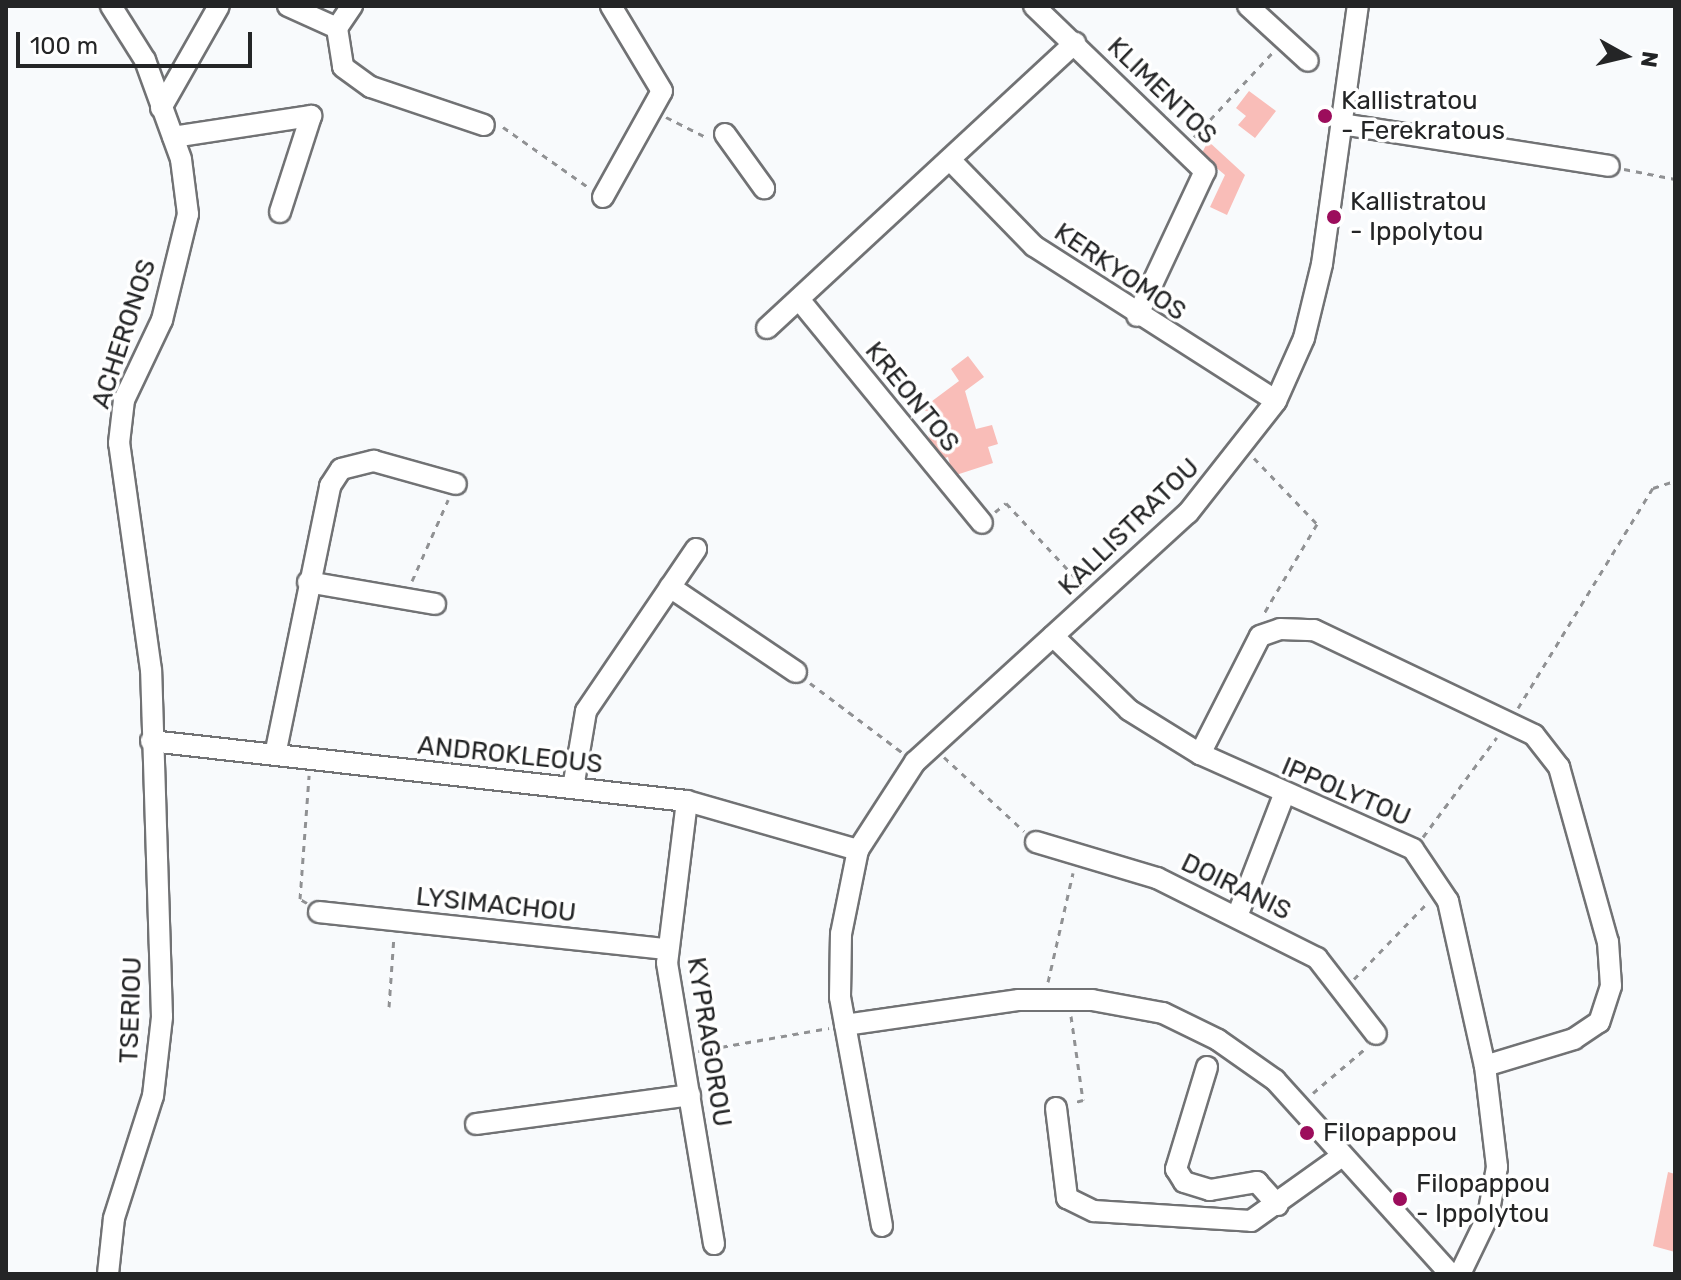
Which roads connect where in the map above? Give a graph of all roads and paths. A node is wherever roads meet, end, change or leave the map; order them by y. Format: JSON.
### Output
{"nodes":[{"id":1,"x":111,"y":6,"type":"edge"},
{"id":2,"x":219,"y":6,"type":"edge"},
{"id":3,"x":288,"y":6,"type":"edge"},
{"id":4,"x":352,"y":6,"type":"edge"},
{"id":5,"x":611,"y":6,"type":"edge"},
{"id":6,"x":1034,"y":6,"type":"edge"},
{"id":7,"x":1248,"y":6,"type":"edge"},
{"id":8,"x":1358,"y":6,"type":"edge"},
{"id":9,"x":337,"y":28,"type":"junction"},
{"id":10,"x":1283,"y":38,"type":"junction"},
{"id":11,"x":1075,"y":43,"type":"junction"},
{"id":12,"x":1308,"y":61,"type":"dead end"},
{"id":13,"x":161,"y":108,"type":"junction"},
{"id":14,"x":652,"y":109,"type":"junction"},
{"id":15,"x":1341,"y":124,"type":"junction"},
{"id":16,"x":484,"y":125,"type":"joint"},
{"id":17,"x":725,"y":134,"type":"joint"},
{"id":18,"x":173,"y":137,"type":"junction"},
{"id":19,"x":1186,"y":145,"type":"junction"},
{"id":20,"x":953,"y":163,"type":"junction"},
{"id":21,"x":1609,"y":166,"type":"joint"},
{"id":22,"x":1675,"y":179,"type":"edge"},
{"id":23,"x":764,"y":188,"type":"dead end"},
{"id":24,"x":603,"y":197,"type":"joint"},
{"id":25,"x":280,"y":212,"type":"dead end"},
{"id":26,"x":802,"y":303,"type":"junction"},
{"id":27,"x":1137,"y":316,"type":"junction"},
{"id":28,"x":767,"y":328,"type":"dead end"},
{"id":29,"x":1276,"y":401,"type":"junction"},
{"id":30,"x":1244,"y":447,"type":"junction"},
{"id":31,"x":1675,"y":481,"type":"edge"},
{"id":32,"x":456,"y":484,"type":"joint"},
{"id":33,"x":982,"y":523,"type":"joint"},
{"id":34,"x":696,"y":549,"type":"dead end"},
{"id":35,"x":308,"y":582,"type":"junction"},
{"id":36,"x":670,"y":587,"type":"junction"},
{"id":37,"x":1094,"y":598,"type":"junction"},
{"id":38,"x":404,"y":599,"type":"junction"},
{"id":39,"x":435,"y":604,"type":"dead end"},
{"id":40,"x":1269,"y":633,"type":"junction"},
{"id":41,"x":1053,"y":636,"type":"junction"},
{"id":42,"x":796,"y":672,"type":"joint"},
{"id":43,"x":1510,"y":721,"type":"junction"},
{"id":44,"x":151,"y":741,"type":"junction"},
{"id":45,"x":933,"y":747,"type":"junction"},
{"id":46,"x":1200,"y":754,"type":"junction"},
{"id":47,"x":275,"y":755,"type":"junction"},
{"id":48,"x":310,"y":759,"type":"junction"},
{"id":49,"x":915,"y":762,"type":"junction"},
{"id":50,"x":573,"y":788,"type":"junction"},
{"id":51,"x":1284,"y":795,"type":"junction"},
{"id":52,"x":687,"y":801,"type":"junction"},
{"id":53,"x":1036,"y":842,"type":"joint"},
{"id":54,"x":1413,"y":849,"type":"junction"},
{"id":55,"x":858,"y":850,"type":"junction"},
{"id":56,"x":1078,"y":853,"type":"junction"},
{"id":57,"x":1440,"y":890,"type":"junction"},
{"id":58,"x":319,"y":912,"type":"joint"},
{"id":59,"x":1238,"y":914,"type":"junction"},
{"id":60,"x":395,"y":920,"type":"junction"},
{"id":61,"x":668,"y":949,"type":"junction"},
{"id":62,"x":1345,"y":989,"type":"junction"},
{"id":63,"x":1044,"y":1000,"type":"junction"},
{"id":64,"x":1069,"y":1000,"type":"junction"},
{"id":65,"x":389,"y":1007,"type":"dead end"},
{"id":66,"x":845,"y":1025,"type":"junction"},
{"id":67,"x":1376,"y":1034,"type":"joint"},
{"id":68,"x":683,"y":1054,"type":"junction"},
{"id":69,"x":1485,"y":1066,"type":"junction"},
{"id":70,"x":1207,"y":1067,"type":"dead end"},
{"id":71,"x":690,"y":1095,"type":"junction"},
{"id":72,"x":1297,"y":1105,"type":"junction"},
{"id":73,"x":1056,"y":1108,"type":"joint"},
{"id":74,"x":476,"y":1124,"type":"dead end"},
{"id":75,"x":1342,"y":1156,"type":"junction"},
{"id":76,"x":1278,"y":1205,"type":"junction"},
{"id":77,"x":882,"y":1226,"type":"dead end"},
{"id":78,"x":714,"y":1244,"type":"dead end"},
{"id":79,"x":108,"y":1274,"type":"edge"},
{"id":80,"x":1450,"y":1274,"type":"edge"},
{"id":81,"x":1460,"y":1274,"type":"edge"}],
"edges":[{"from":1,"to":13,"type":"street","name":"ACHERONOS"},
{"from":2,"to":13,"type":"street"},
{"from":3,"to":9,"type":"street"},
{"from":4,"to":9,"type":"street"},
{"from":5,"to":14,"type":"street"},
{"from":6,"to":11,"type":"street","name":"KLIMENTOS"},
{"from":7,"to":10,"type":"street"},
{"from":8,"to":15,"type":"street","name":"KALLISTRATOU"},
{"from":9,"to":16,"type":"street"},
{"from":10,"to":12,"type":"street"},
{"from":10,"to":19,"type":"path"},
{"from":11,"to":19,"type":"street","name":"KLIMENTOS"},
{"from":11,"to":20,"type":"street"},
{"from":13,"to":18,"type":"street","name":"ACHERONOS"},
{"from":14,"to":17,"type":"path"},
{"from":14,"to":24,"type":"street"},
{"from":15,"to":21,"type":"street"},
{"from":15,"to":29,"type":"street","name":"KALLISTRATOU"},
{"from":16,"to":24,"type":"path"},
{"from":17,"to":23,"type":"street"},
{"from":18,"to":25,"type":"street"},
{"from":18,"to":44,"type":"street","name":"ACHERONOS"},
{"from":19,"to":27,"type":"street","name":"KLIMENTOS"},
{"from":20,"to":26,"type":"street"},
{"from":20,"to":27,"type":"street","name":"KERKYOMOS"},
{"from":21,"to":22,"type":"path"},
{"from":26,"to":28,"type":"street"},
{"from":26,"to":33,"type":"street","name":"KREONTOS"},
{"from":27,"to":29,"type":"street","name":"KERKYOMOS"},
{"from":29,"to":30,"type":"street","name":"KALLISTRATOU"},
{"from":30,"to":37,"type":"street","name":"KALLISTRATOU"},
{"from":30,"to":40,"type":"path"},
{"from":31,"to":43,"type":"path"},
{"from":32,"to":35,"type":"street"},
{"from":32,"to":38,"type":"path"},
{"from":33,"to":37,"type":"path"},
{"from":34,"to":36,"type":"street"},
{"from":35,"to":38,"type":"street"},
{"from":35,"to":47,"type":"street"},
{"from":36,"to":42,"type":"street"},
{"from":36,"to":50,"type":"street"},
{"from":37,"to":41,"type":"street","name":"KALLISTRATOU"},
{"from":38,"to":39,"type":"street"},
{"from":40,"to":43,"type":"street"},
{"from":40,"to":46,"type":"street"},
{"from":41,"to":45,"type":"street","name":"KALLISTRATOU"},
{"from":41,"to":46,"type":"street","name":"IPPOLYTOU"},
{"from":42,"to":49,"type":"path"},
{"from":43,"to":54,"type":"path"},
{"from":43,"to":69,"type":"street"},
{"from":44,"to":47,"type":"street","name":"ANDROKLEOUS"},
{"from":44,"to":79,"type":"street","name":"TSERIOU"},
{"from":45,"to":49,"type":"street","name":"KALLISTRATOU"},
{"from":45,"to":53,"type":"path"},
{"from":46,"to":51,"type":"street","name":"IPPOLYTOU"},
{"from":47,"to":48,"type":"street","name":"ANDROKLEOUS"},
{"from":48,"to":50,"type":"street","name":"ANDROKLEOUS"},
{"from":48,"to":58,"type":"path"},
{"from":49,"to":55,"type":"street","name":"KALLISTRATOU"},
{"from":50,"to":52,"type":"street","name":"ANDROKLEOUS"},
{"from":51,"to":54,"type":"street","name":"IPPOLYTOU"},
{"from":51,"to":59,"type":"street"},
{"from":52,"to":55,"type":"street","name":"ANDROKLEOUS"},
{"from":52,"to":61,"type":"street","name":"KYPRAGOROU"},
{"from":53,"to":56,"type":"street","name":"DOIRANIS"},
{"from":54,"to":57,"type":"street","name":"IPPOLYTOU"},
{"from":55,"to":66,"type":"street","name":"KALLISTRATOU"},
{"from":56,"to":59,"type":"street","name":"DOIRANIS"},
{"from":56,"to":63,"type":"path"},
{"from":57,"to":62,"type":"path"},
{"from":57,"to":69,"type":"street","name":"IPPOLYTOU"},
{"from":58,"to":60,"type":"street","name":"LYSIMACHOU"},
{"from":59,"to":62,"type":"street","name":"DOIRANIS"},
{"from":60,"to":61,"type":"street","name":"LYSIMACHOU"},
{"from":60,"to":65,"type":"path"},
{"from":61,"to":68,"type":"street","name":"KYPRAGOROU"},
{"from":62,"to":67,"type":"street","name":"DOIRANIS"},
{"from":63,"to":64,"type":"street"},
{"from":63,"to":66,"type":"street"},
{"from":64,"to":72,"type":"street"},
{"from":64,"to":73,"type":"path"},
{"from":66,"to":68,"type":"path"},
{"from":66,"to":77,"type":"street","name":"KALLISTRATOU"},
{"from":67,"to":72,"type":"path"},
{"from":68,"to":71,"type":"street","name":"KYPRAGOROU"},
{"from":69,"to":81,"type":"street","name":"IPPOLYTOU"},
{"from":70,"to":76,"type":"street"},
{"from":71,"to":74,"type":"street"},
{"from":71,"to":78,"type":"street","name":"KYPRAGOROU"},
{"from":72,"to":75,"type":"street"},
{"from":73,"to":76,"type":"street"},
{"from":75,"to":76,"type":"street"},
{"from":75,"to":80,"type":"street"}]}
